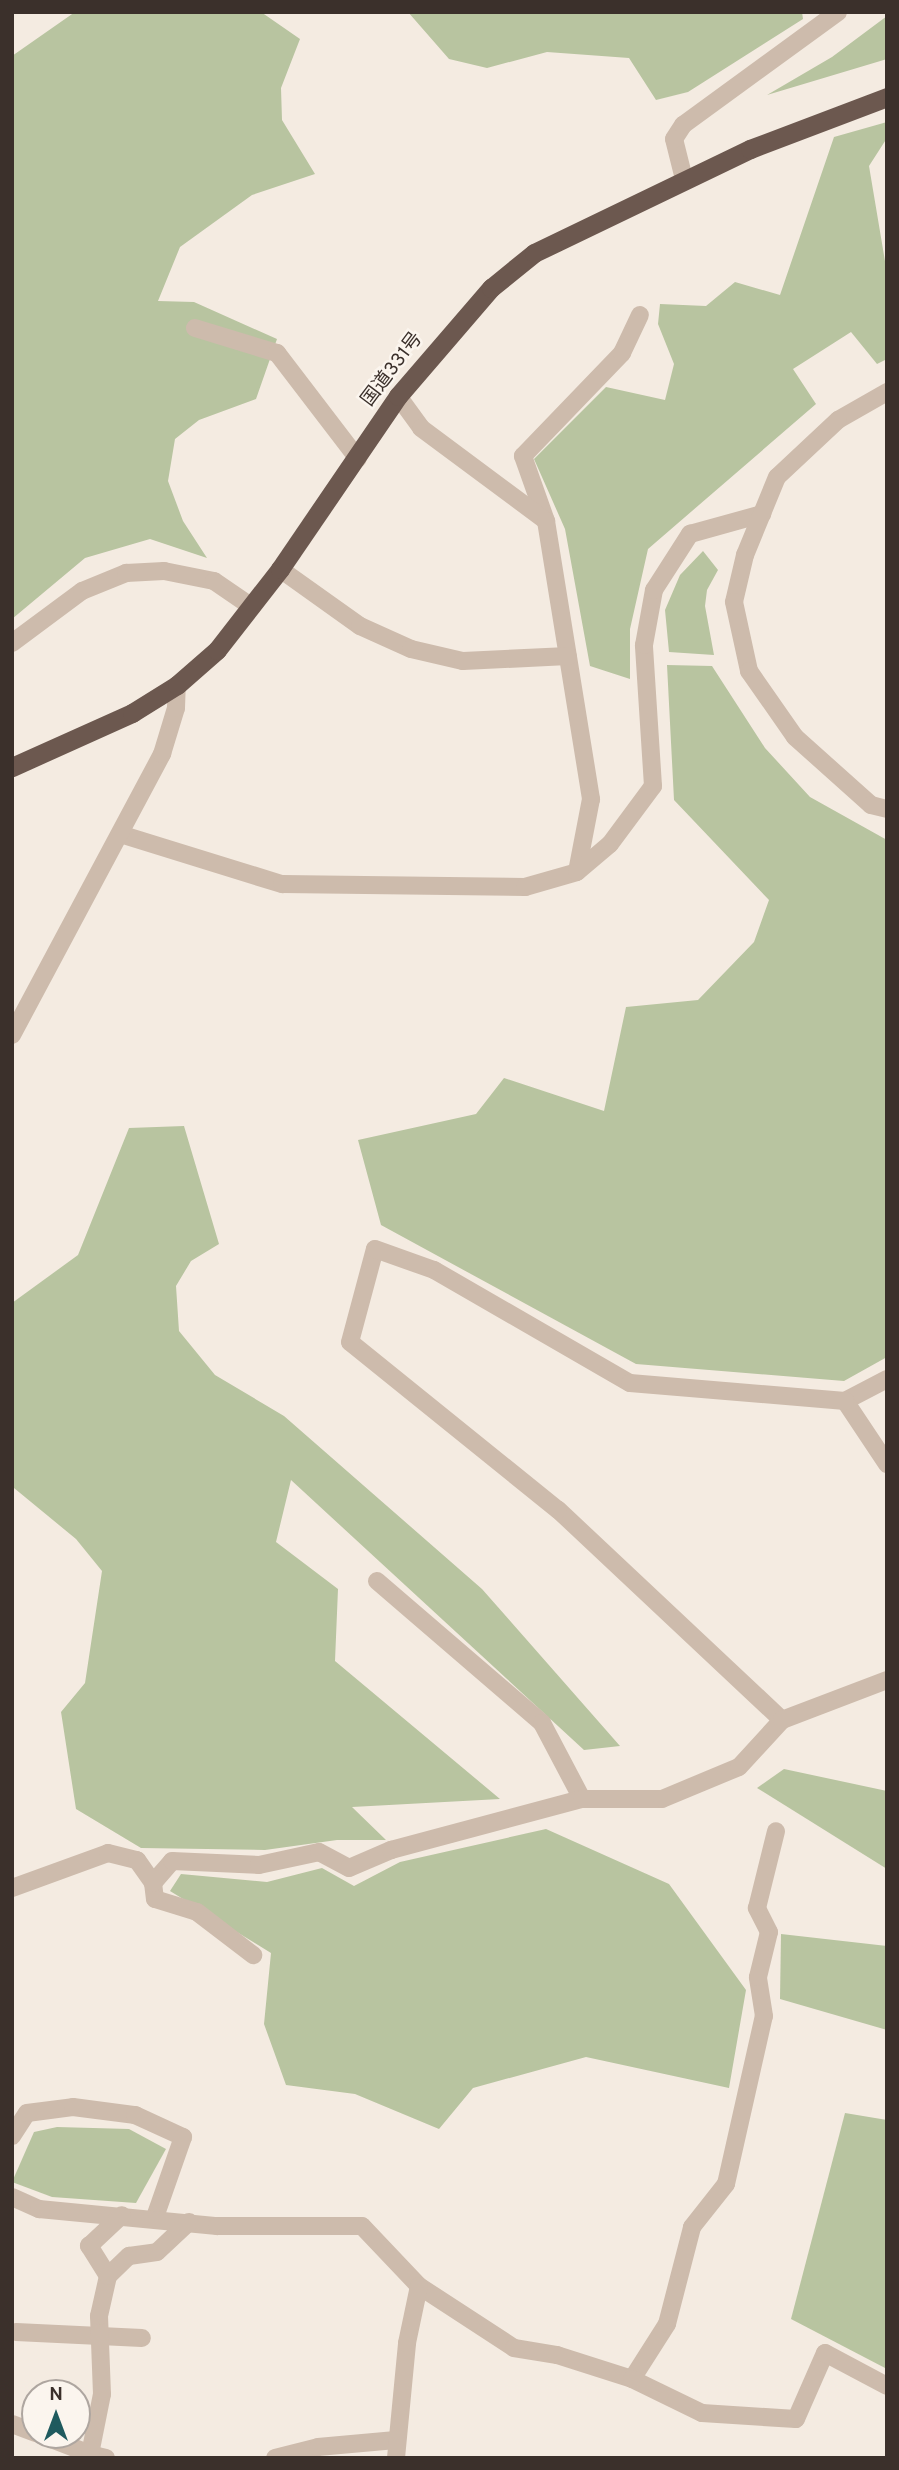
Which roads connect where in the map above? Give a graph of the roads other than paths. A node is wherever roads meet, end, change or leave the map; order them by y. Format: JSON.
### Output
{"nodes":[{"id":1,"x":838,"y":12,"type":"edge"},
{"id":2,"x":887,"y":97,"type":"edge"},
{"id":3,"x":684,"y":179,"type":"junction"},
{"id":4,"x":640,"y":315,"type":"dead end"},
{"id":5,"x":195,"y":328,"type":"dead end"},
{"id":6,"x":887,"y":392,"type":"edge"},
{"id":7,"x":398,"y":396,"type":"junction"},
{"id":8,"x":358,"y":459,"type":"junction"},
{"id":9,"x":762,"y":513,"type":"junction"},
{"id":10,"x":547,"y":521,"type":"junction"},
{"id":11,"x":280,"y":569,"type":"junction"},
{"id":12,"x":252,"y":607,"type":"junction"},
{"id":13,"x":12,"y":643,"type":"edge"},
{"id":14,"x":568,"y":656,"type":"junction"},
{"id":15,"x":177,"y":685,"type":"junction"},
{"id":16,"x":12,"y":767,"type":"edge"},
{"id":17,"x":887,"y":809,"type":"edge"},
{"id":18,"x":120,"y":834,"type":"junction"},
{"id":19,"x":578,"y":872,"type":"junction"},
{"id":20,"x":12,"y":1035,"type":"edge"},
{"id":21,"x":887,"y":1379,"type":"edge"},
{"id":22,"x":845,"y":1401,"type":"junction"},
{"id":23,"x":887,"y":1464,"type":"edge"},
{"id":24,"x":377,"y":1581,"type":"dead end"},
{"id":25,"x":887,"y":1680,"type":"edge"},
{"id":26,"x":782,"y":1720,"type":"junction"},
{"id":27,"x":582,"y":1799,"type":"junction"},
{"id":28,"x":776,"y":1831,"type":"dead end"},
{"id":29,"x":153,"y":1883,"type":"junction"},
{"id":30,"x":12,"y":1888,"type":"edge"},
{"id":31,"x":253,"y":1955,"type":"dead end"},
{"id":32,"x":12,"y":2136,"type":"edge"},
{"id":33,"x":12,"y":2197,"type":"edge"},
{"id":34,"x":122,"y":2215,"type":"junction"},
{"id":35,"x":155,"y":2217,"type":"junction"},
{"id":36,"x":189,"y":2222,"type":"junction"},
{"id":37,"x":108,"y":2276,"type":"junction"},
{"id":38,"x":419,"y":2286,"type":"junction"},
{"id":39,"x":16,"y":2332,"type":"dead end"},
{"id":40,"x":100,"y":2336,"type":"junction"},
{"id":41,"x":142,"y":2338,"type":"dead end"},
{"id":42,"x":632,"y":2379,"type":"junction"},
{"id":43,"x":887,"y":2386,"type":"edge"},
{"id":44,"x":79,"y":2449,"type":"edge"},
{"id":45,"x":396,"y":2449,"type":"edge"},
{"id":46,"x":98,"y":2456,"type":"edge"},
{"id":47,"x":275,"y":2458,"type":"edge"}],
"edges":[{"from":1,"to":3,"type":"street"},
{"from":2,"to":3,"type":"highway","name":"国道331号"},
{"from":3,"to":7,"type":"highway","name":"国道331号"},
{"from":4,"to":10,"type":"street"},
{"from":5,"to":8,"type":"street"},
{"from":6,"to":9,"type":"street"},
{"from":7,"to":8,"type":"highway","name":"国道331号"},
{"from":7,"to":10,"type":"street"},
{"from":8,"to":11,"type":"highway","name":"国道331号"},
{"from":9,"to":17,"type":"street"},
{"from":9,"to":19,"type":"street"},
{"from":10,"to":14,"type":"street"},
{"from":11,"to":12,"type":"highway","name":"国道331号"},
{"from":11,"to":14,"type":"street"},
{"from":12,"to":13,"type":"street"},
{"from":12,"to":15,"type":"highway","name":"国道331号"},
{"from":14,"to":19,"type":"street"},
{"from":15,"to":16,"type":"highway","name":"国道331号"},
{"from":15,"to":18,"type":"street"},
{"from":18,"to":19,"type":"street"},
{"from":18,"to":20,"type":"street"},
{"from":21,"to":22,"type":"street"},
{"from":22,"to":23,"type":"street"},
{"from":22,"to":26,"type":"street"},
{"from":24,"to":27,"type":"street"},
{"from":25,"to":26,"type":"street"},
{"from":26,"to":27,"type":"street"},
{"from":27,"to":29,"type":"street"},
{"from":28,"to":42,"type":"street"},
{"from":29,"to":30,"type":"street"},
{"from":29,"to":31,"type":"street"},
{"from":32,"to":35,"type":"street"},
{"from":33,"to":34,"type":"street"},
{"from":34,"to":35,"type":"street"},
{"from":34,"to":37,"type":"street"},
{"from":35,"to":36,"type":"street"},
{"from":36,"to":37,"type":"street"},
{"from":36,"to":38,"type":"street"},
{"from":37,"to":40,"type":"street"},
{"from":38,"to":42,"type":"street"},
{"from":38,"to":45,"type":"street"},
{"from":39,"to":40,"type":"street"},
{"from":40,"to":41,"type":"street"},
{"from":40,"to":46,"type":"street"},
{"from":42,"to":43,"type":"street"},
{"from":44,"to":46,"type":"street"},
{"from":45,"to":47,"type":"street"}]}
